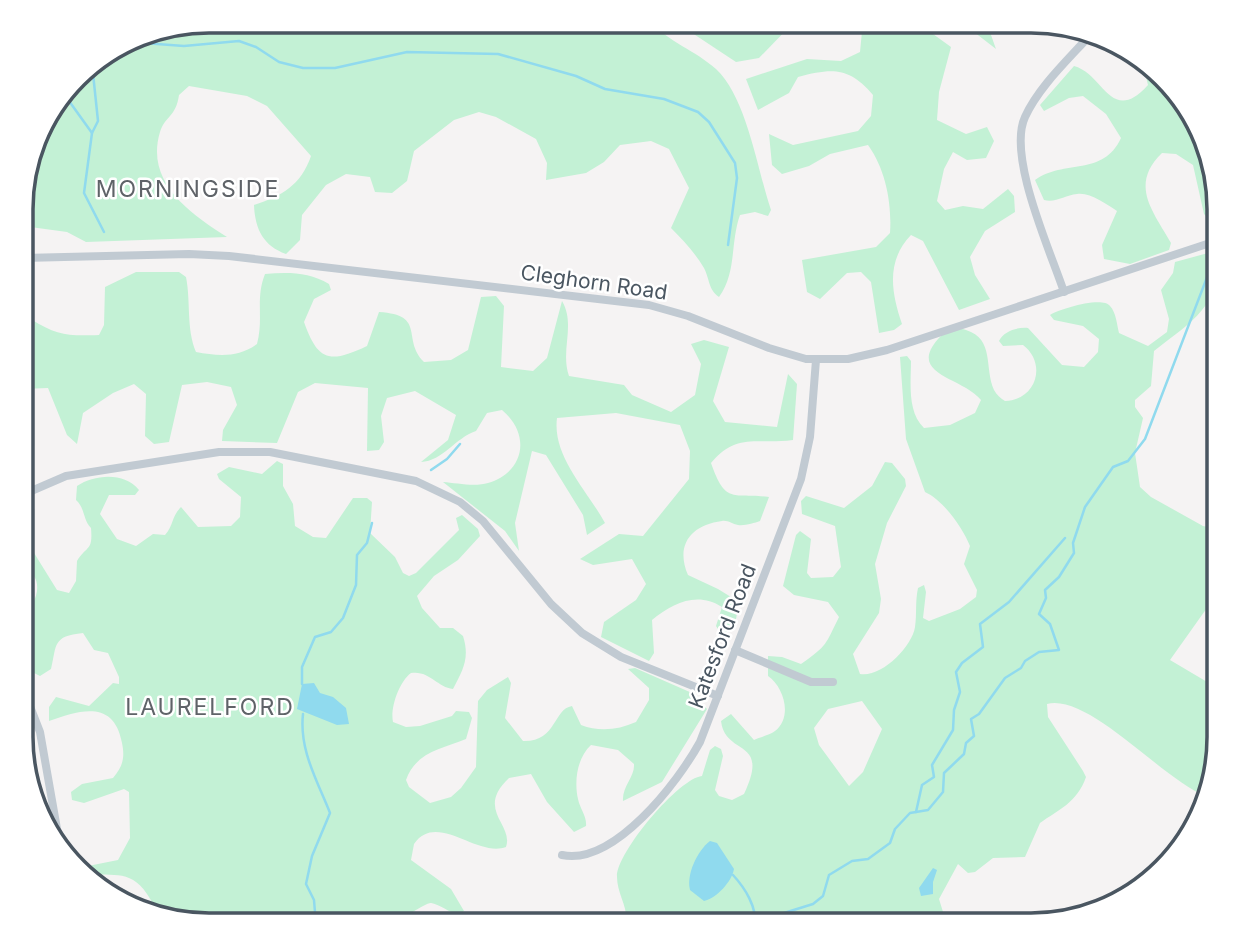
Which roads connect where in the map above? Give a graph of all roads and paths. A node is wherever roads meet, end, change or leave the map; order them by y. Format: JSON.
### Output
{"nodes":[{"id":1,"x":1084,"y":42,"type":"edge"},
{"id":2,"x":1207,"y":244,"type":"edge"},
{"id":3,"x":33,"y":258,"type":"edge"},
{"id":4,"x":1064,"y":292,"type":"junction"},
{"id":5,"x":816,"y":360,"type":"junction"},
{"id":6,"x":34,"y":490,"type":"edge"},
{"id":7,"x":735,"y":650,"type":"junction"},
{"id":8,"x":834,"y":681,"type":"dead end"},
{"id":9,"x":718,"y":696,"type":"junction"},
{"id":10,"x":34,"y":717,"type":"edge"},
{"id":11,"x":56,"y":823,"type":"edge"},
{"id":12,"x":562,"y":855,"type":"dead end"}],
"edges":[{"from":1,"to":4,"type":"street"},
{"from":2,"to":4,"type":"street","name":"Cleghorn Road"},
{"from":3,"to":5,"type":"street","name":"Cleghorn Road"},
{"from":4,"to":5,"type":"street","name":"Cleghorn Road"},
{"from":5,"to":7,"type":"street","name":"Katesford Road"},
{"from":6,"to":9,"type":"street"},
{"from":7,"to":8,"type":"street"},
{"from":7,"to":9,"type":"street","name":"Katesford Road"},
{"from":9,"to":12,"type":"street","name":"Katesford Road"},
{"from":10,"to":11,"type":"street"}]}
